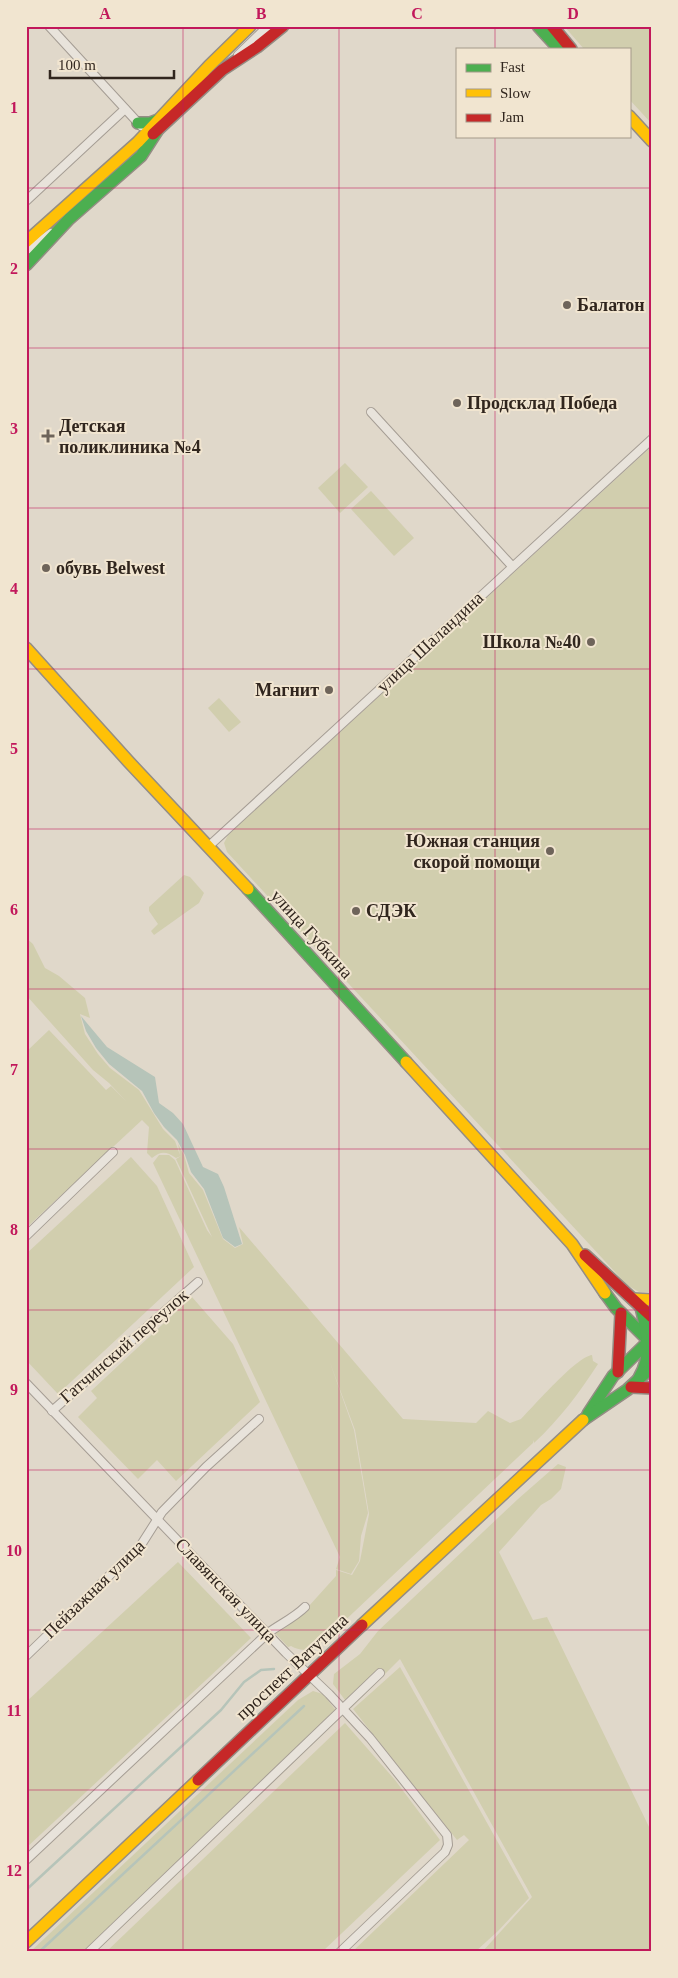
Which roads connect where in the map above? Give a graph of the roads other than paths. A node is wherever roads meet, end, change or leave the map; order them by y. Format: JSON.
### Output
{"nodes":[{"id":1,"x":49,"y":26,"type":"edge"},
{"id":2,"x":250,"y":26,"type":"edge"},
{"id":3,"x":268,"y":26,"type":"edge"},
{"id":4,"x":283,"y":26,"type":"edge"},
{"id":5,"x":538,"y":26,"type":"edge"},
{"id":6,"x":552,"y":26,"type":"edge"},
{"id":7,"x":558,"y":48,"type":"edge"},
{"id":8,"x":570,"y":48,"type":"edge"},
{"id":9,"x":222,"y":70,"type":"junction"},
{"id":10,"x":125,"y":109,"type":"junction"},
{"id":11,"x":631,"y":119,"type":"edge"},
{"id":12,"x":138,"y":123,"type":"joint"},
{"id":13,"x":153,"y":131,"type":"junction"},
{"id":14,"x":652,"y":141,"type":"edge"},
{"id":15,"x":26,"y":201,"type":"edge"},
{"id":16,"x":69,"y":219,"type":"junction"},
{"id":17,"x":26,"y":242,"type":"edge"},
{"id":18,"x":26,"y":251,"type":"edge"},
{"id":19,"x":26,"y":265,"type":"edge"},
{"id":20,"x":371,"y":412,"type":"dead end"},
{"id":21,"x":652,"y":438,"type":"edge"},
{"id":22,"x":512,"y":566,"type":"junction"},
{"id":23,"x":26,"y":648,"type":"edge"},
{"id":24,"x":209,"y":846,"type":"junction"},
{"id":25,"x":113,"y":1152,"type":"dead end"},
{"id":26,"x":26,"y":1236,"type":"edge"},
{"id":27,"x":572,"y":1244,"type":"junction"},
{"id":28,"x":198,"y":1282,"type":"dead end"},
{"id":29,"x":652,"y":1300,"type":"edge"},
{"id":30,"x":637,"y":1304,"type":"junction"},
{"id":31,"x":624,"y":1315,"type":"junction"},
{"id":32,"x":650,"y":1323,"type":"edge"},
{"id":33,"x":651,"y":1341,"type":"edge"},
{"id":34,"x":650,"y":1361,"type":"edge"},
{"id":35,"x":621,"y":1369,"type":"junction"},
{"id":36,"x":26,"y":1383,"type":"edge"},
{"id":37,"x":634,"y":1385,"type":"junction"},
{"id":38,"x":652,"y":1388,"type":"edge"},
{"id":39,"x":603,"y":1400,"type":"junction"},
{"id":40,"x":52,"y":1410,"type":"junction"},
{"id":41,"x":260,"y":1419,"type":"dead end"},
{"id":42,"x":158,"y":1518,"type":"junction"},
{"id":43,"x":305,"y":1607,"type":"dead end"},
{"id":44,"x":268,"y":1633,"type":"junction"},
{"id":45,"x":26,"y":1656,"type":"edge"},
{"id":46,"x":380,"y":1674,"type":"dead end"},
{"id":47,"x":309,"y":1675,"type":"junction"},
{"id":48,"x":342,"y":1708,"type":"junction"},
{"id":49,"x":26,"y":1860,"type":"edge"},
{"id":50,"x":26,"y":1942,"type":"edge"},
{"id":51,"x":89,"y":1952,"type":"edge"},
{"id":52,"x":340,"y":1952,"type":"edge"}],
"edges":[{"from":1,"to":10,"type":"street"},
{"from":2,"to":13,"type":"main road"},
{"from":3,"to":9,"type":"street"},
{"from":4,"to":9,"type":"main road"},
{"from":5,"to":7,"type":"main road"},
{"from":6,"to":8,"type":"main road"},
{"from":9,"to":13,"type":"main road"},
{"from":10,"to":12,"type":"street"},
{"from":10,"to":15,"type":"street"},
{"from":11,"to":14,"type":"main road"},
{"from":12,"to":13,"type":"main road"},
{"from":13,"to":16,"type":"main road"},
{"from":13,"to":17,"type":"main road"},
{"from":16,"to":18,"type":"street"},
{"from":16,"to":19,"type":"main road"},
{"from":20,"to":22,"type":"street"},
{"from":21,"to":22,"type":"street","name":"улица Шаландина"},
{"from":22,"to":24,"type":"street","name":"улица Шаландина"},
{"from":23,"to":24,"type":"main road","name":"улица Губкина"},
{"from":24,"to":27,"type":"main road","name":"улица Губкина"},
{"from":25,"to":26,"type":"street"},
{"from":27,"to":30,"type":"main road","name":"улица Губкина"},
{"from":27,"to":31,"type":"main road","name":"улица Губкина"},
{"from":28,"to":40,"type":"street","name":"Гатчинский переулок"},
{"from":29,"to":30,"type":"main road"},
{"from":30,"to":31,"type":"main road"},
{"from":30,"to":32,"type":"main road"},
{"from":31,"to":32,"type":"main road"},
{"from":31,"to":33,"type":"main road","name":"улица Губкина"},
{"from":31,"to":35,"type":"main road"},
{"from":32,"to":33,"type":"main road"},
{"from":33,"to":34,"type":"main road"},
{"from":33,"to":35,"type":"main road","name":"проспект Ватутина"},
{"from":34,"to":35,"type":"main road"},
{"from":34,"to":37,"type":"main road","name":"проспект Ватутина"},
{"from":35,"to":37,"type":"main road"},
{"from":35,"to":39,"type":"main road","name":"проспект Ватутина"},
{"from":36,"to":40,"type":"street","name":"Славянская улица"},
{"from":37,"to":38,"type":"main road"},
{"from":37,"to":39,"type":"main road","name":"проспект Ватутина"},
{"from":39,"to":47,"type":"main road","name":"проспект Ватутина"},
{"from":40,"to":42,"type":"street","name":"Славянская улица"},
{"from":41,"to":42,"type":"street","name":"Пейзажная улица"},
{"from":42,"to":44,"type":"street","name":"Славянская улица"},
{"from":42,"to":45,"type":"street","name":"Пейзажная улица"},
{"from":43,"to":44,"type":"street"},
{"from":44,"to":47,"type":"street","name":"Славянская улица"},
{"from":44,"to":49,"type":"street"},
{"from":46,"to":48,"type":"street"},
{"from":47,"to":48,"type":"street","name":"Славянская улица"},
{"from":47,"to":50,"type":"main road","name":"проспект Ватутина"},
{"from":48,"to":51,"type":"street"},
{"from":48,"to":52,"type":"street","name":"Славянская улица"}]}
